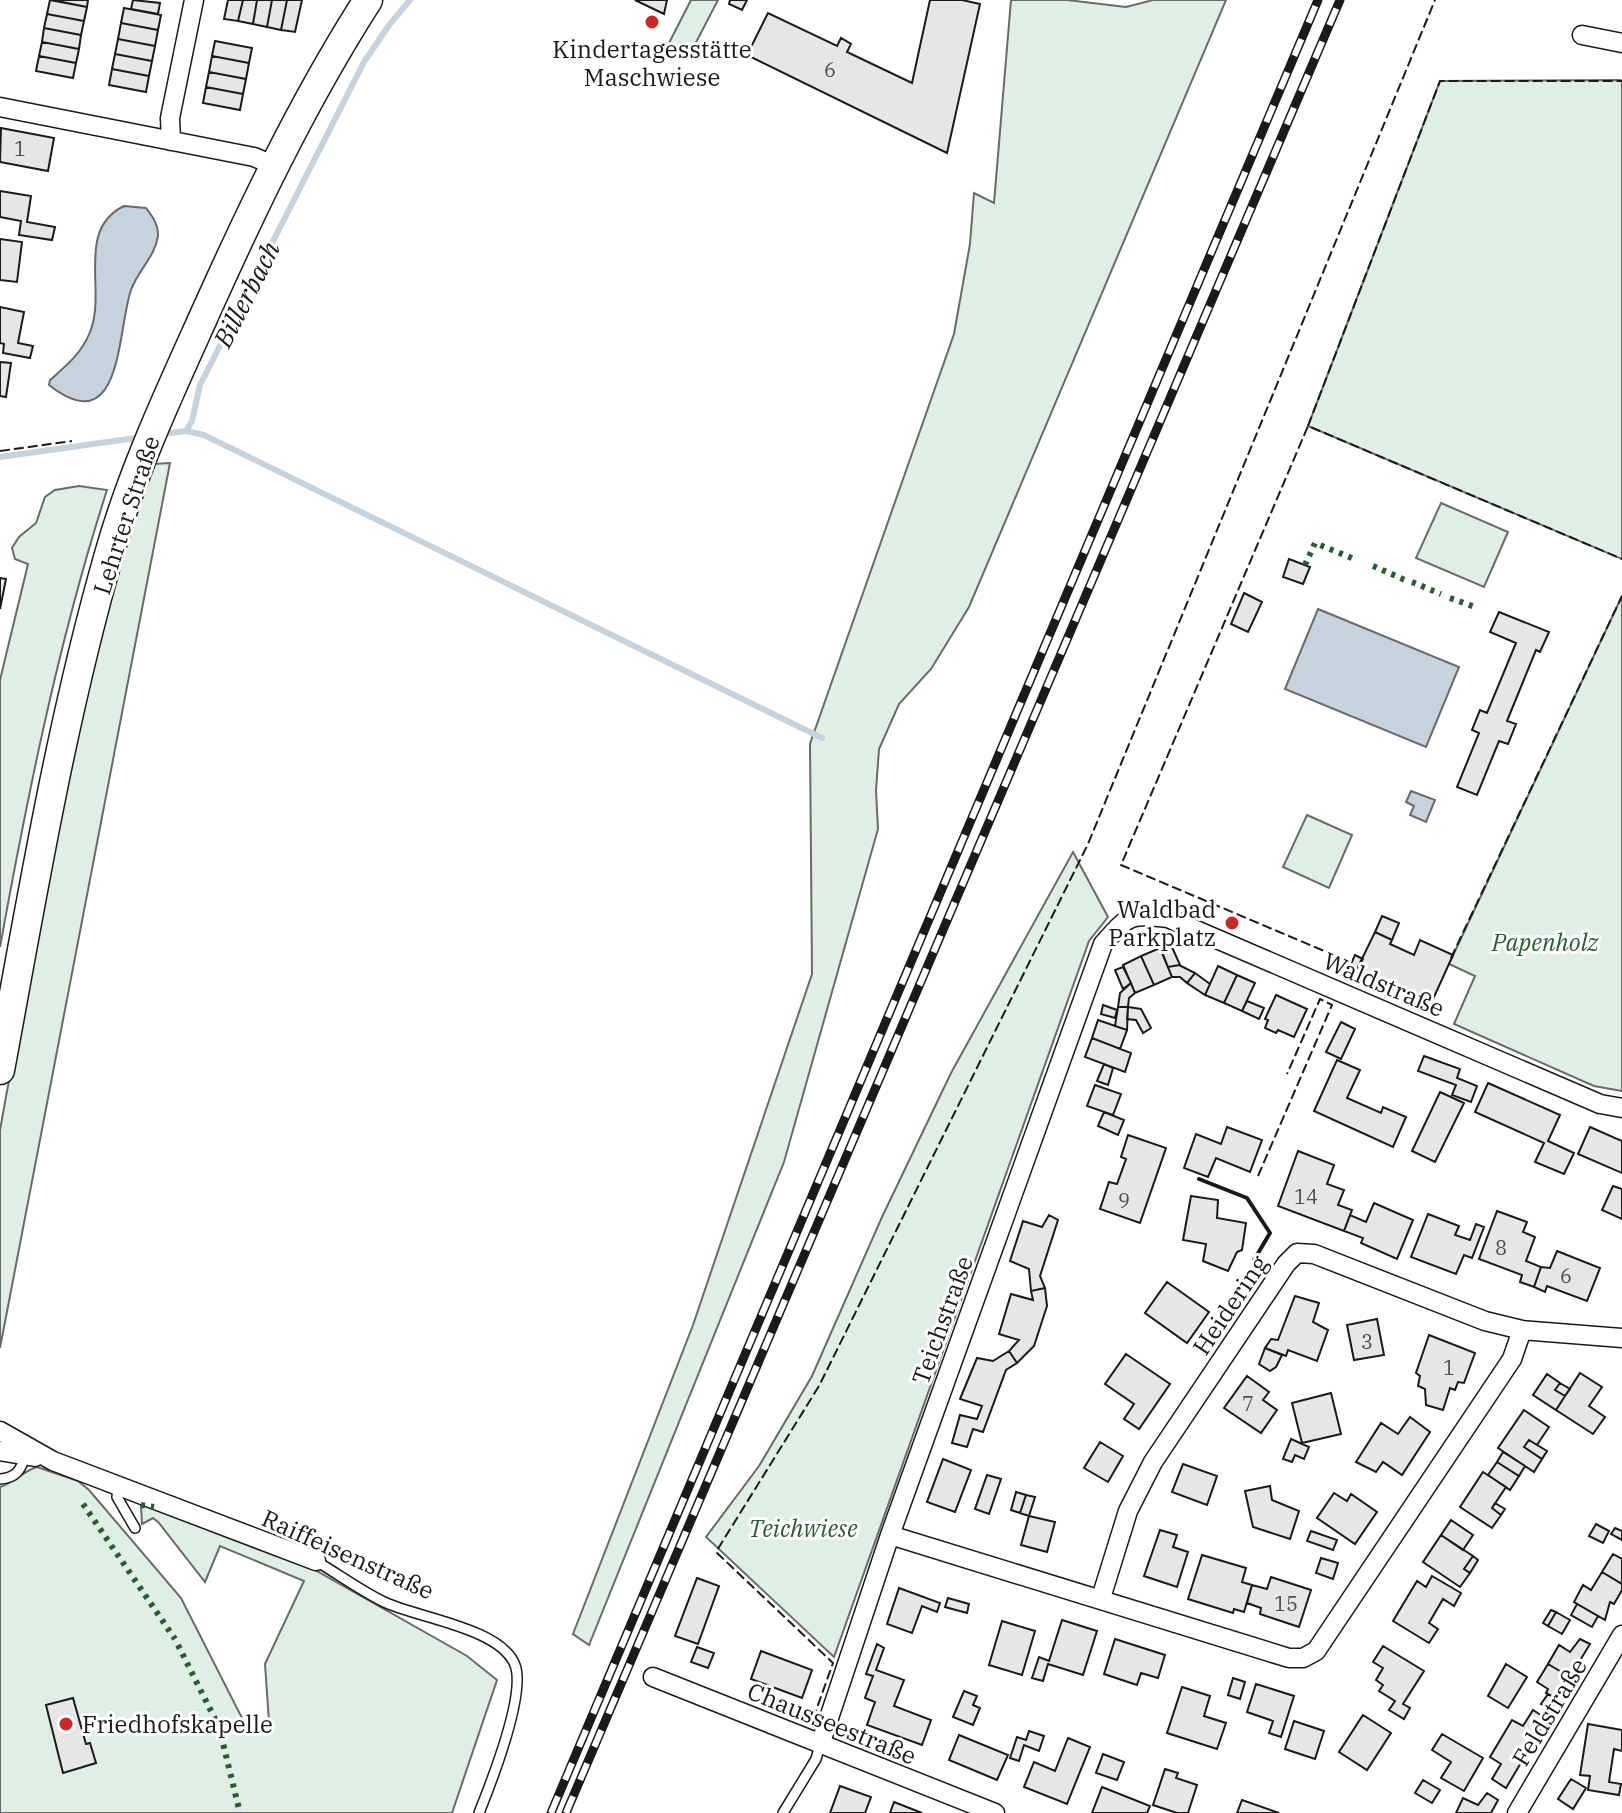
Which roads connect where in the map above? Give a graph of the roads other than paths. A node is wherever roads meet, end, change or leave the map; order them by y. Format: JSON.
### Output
{"nodes":[{"id":1,"x":194,"y":0,"type":"edge"},
{"id":2,"x":368,"y":0,"type":"edge"},
{"id":3,"x":1582,"y":35,"type":"dead end"},
{"id":4,"x":1622,"y":43,"type":"edge"},
{"id":5,"x":0,"y":107,"type":"edge"},
{"id":6,"x":171,"y":141,"type":"junction"},
{"id":7,"x":275,"y":166,"type":"junction"},
{"id":8,"x":1125,"y":919,"type":"joint"},
{"id":9,"x":0,"y":1070,"type":"edge"},
{"id":10,"x":1622,"y":1108,"type":"edge"},
{"id":11,"x":1522,"y":1330,"type":"junction"},
{"id":12,"x":1622,"y":1338,"type":"edge"},
{"id":13,"x":0,"y":1431,"type":"edge"},
{"id":14,"x":0,"y":1451,"type":"edge"},
{"id":15,"x":25,"y":1456,"type":"junction"},
{"id":16,"x":53,"y":1461,"type":"junction"},
{"id":17,"x":0,"y":1479,"type":"edge"},
{"id":18,"x":118,"y":1485,"type":"junction"},
{"id":19,"x":135,"y":1528,"type":"dead end"},
{"id":20,"x":890,"y":1535,"type":"junction"},
{"id":21,"x":316,"y":1561,"type":"joint"},
{"id":22,"x":1101,"y":1598,"type":"junction"},
{"id":23,"x":1622,"y":1635,"type":"edge"},
{"id":24,"x":653,"y":1677,"type":"dead end"},
{"id":25,"x":820,"y":1745,"type":"junction"},
{"id":26,"x":479,"y":1813,"type":"edge"},
{"id":27,"x":783,"y":1813,"type":"edge"},
{"id":28,"x":995,"y":1813,"type":"edge"},
{"id":29,"x":1517,"y":1813,"type":"edge"}],
"edges":[{"from":1,"to":6,"type":"street"},
{"from":2,"to":7,"type":"main road","name":"Lehrter Straße"},
{"from":3,"to":4,"type":"street"},
{"from":5,"to":6,"type":"street"},
{"from":6,"to":7,"type":"street"},
{"from":7,"to":9,"type":"main road","name":"Lehrter Straße"},
{"from":8,"to":10,"type":"street","name":"Waldstraße"},
{"from":8,"to":20,"type":"street","name":"Teichstraße"},
{"from":11,"to":12,"type":"street","name":"Heidering"},
{"from":11,"to":22,"type":"street"},
{"from":11,"to":22,"type":"street","name":"Heidering"},
{"from":13,"to":16,"type":"street","name":"Raiffeisenstraße"},
{"from":14,"to":15,"type":"street","name":"Raiffeisenstraße"},
{"from":15,"to":16,"type":"street","name":"Raiffeisenstraße"},
{"from":15,"to":17,"type":"lane"},
{"from":16,"to":18,"type":"street","name":"Raiffeisenstraße"},
{"from":18,"to":19,"type":"lane"},
{"from":18,"to":21,"type":"street","name":"Raiffeisenstraße"},
{"from":20,"to":22,"type":"street"},
{"from":20,"to":25,"type":"street","name":"Teichstraße"},
{"from":21,"to":26,"type":"lane","name":"Raiffeisenstraße"},
{"from":23,"to":29,"type":"street","name":"Feldstraße"},
{"from":24,"to":25,"type":"street","name":"Chausseestraße"},
{"from":25,"to":27,"type":"lane"},
{"from":25,"to":28,"type":"street","name":"Chausseestraße"}]}
